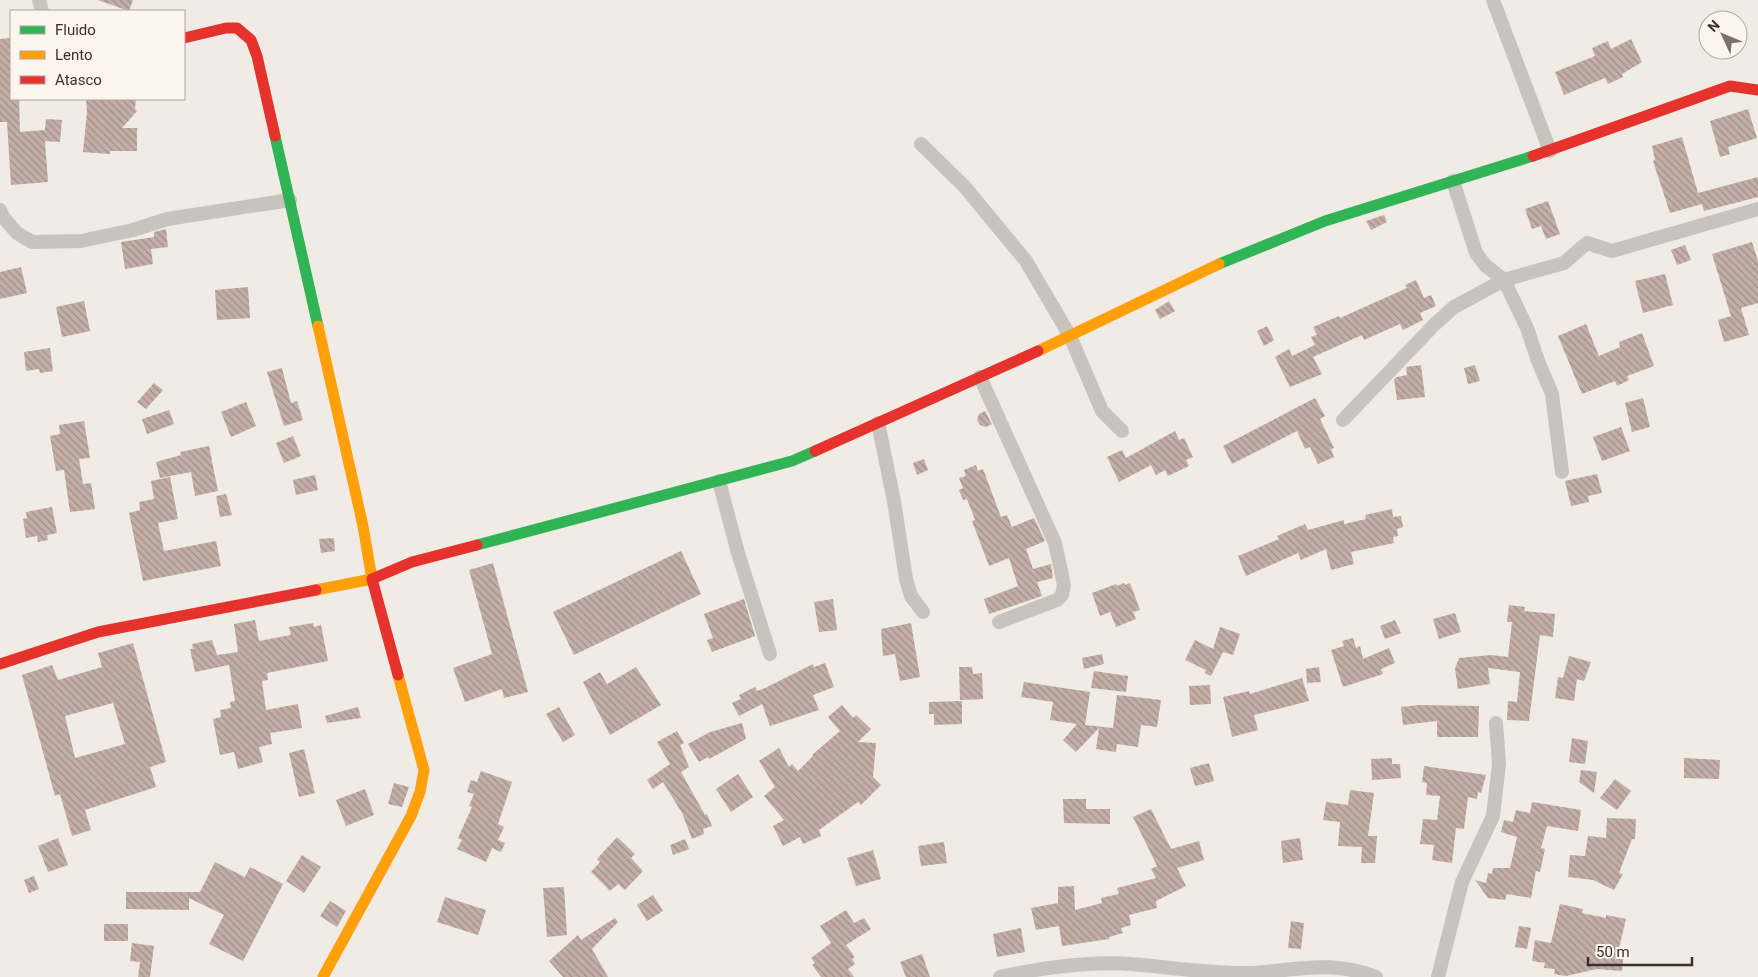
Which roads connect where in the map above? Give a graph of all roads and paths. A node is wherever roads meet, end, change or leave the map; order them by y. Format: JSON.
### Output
{"nodes":[{"id":1,"x":1493,"y":0,"type":"edge"},
{"id":2,"x":185,"y":38,"type":"edge"},
{"id":3,"x":1758,"y":90,"type":"edge"},
{"id":4,"x":921,"y":144,"type":"dead end"},
{"id":5,"x":1550,"y":151,"type":"junction"},
{"id":6,"x":1453,"y":182,"type":"junction"},
{"id":7,"x":290,"y":200,"type":"junction"},
{"id":8,"x":1758,"y":209,"type":"edge"},
{"id":9,"x":0,"y":210,"type":"edge"},
{"id":10,"x":1504,"y":280,"type":"junction"},
{"id":11,"x":1070,"y":336,"type":"junction"},
{"id":12,"x":980,"y":377,"type":"junction"},
{"id":13,"x":1343,"y":420,"type":"dead end"},
{"id":14,"x":878,"y":423,"type":"junction"},
{"id":15,"x":1122,"y":431,"type":"dead end"},
{"id":16,"x":1562,"y":472,"type":"dead end"},
{"id":17,"x":719,"y":481,"type":"junction"},
{"id":18,"x":372,"y":579,"type":"junction"},
{"id":19,"x":923,"y":612,"type":"dead end"},
{"id":20,"x":999,"y":622,"type":"dead end"},
{"id":21,"x":770,"y":654,"type":"dead end"},
{"id":22,"x":0,"y":664,"type":"edge"},
{"id":23,"x":1496,"y":723,"type":"dead end"},
{"id":24,"x":323,"y":977,"type":"edge"},
{"id":25,"x":1000,"y":977,"type":"edge"},
{"id":26,"x":1376,"y":977,"type":"edge"},
{"id":27,"x":1438,"y":977,"type":"edge"}],
"edges":[{"from":1,"to":5,"type":"street"},
{"from":2,"to":7,"type":"street"},
{"from":3,"to":5,"type":"street"},
{"from":4,"to":11,"type":"street"},
{"from":5,"to":6,"type":"street"},
{"from":6,"to":10,"type":"street"},
{"from":6,"to":11,"type":"street"},
{"from":7,"to":9,"type":"street"},
{"from":7,"to":18,"type":"street"},
{"from":8,"to":10,"type":"street"},
{"from":10,"to":13,"type":"street"},
{"from":10,"to":16,"type":"street"},
{"from":11,"to":12,"type":"street"},
{"from":11,"to":15,"type":"street"},
{"from":12,"to":14,"type":"street"},
{"from":12,"to":20,"type":"street"},
{"from":14,"to":17,"type":"street"},
{"from":14,"to":19,"type":"street"},
{"from":17,"to":18,"type":"street"},
{"from":17,"to":21,"type":"street"},
{"from":18,"to":22,"type":"street"},
{"from":18,"to":24,"type":"street"},
{"from":23,"to":27,"type":"street"},
{"from":25,"to":26,"type":"street"}]}
